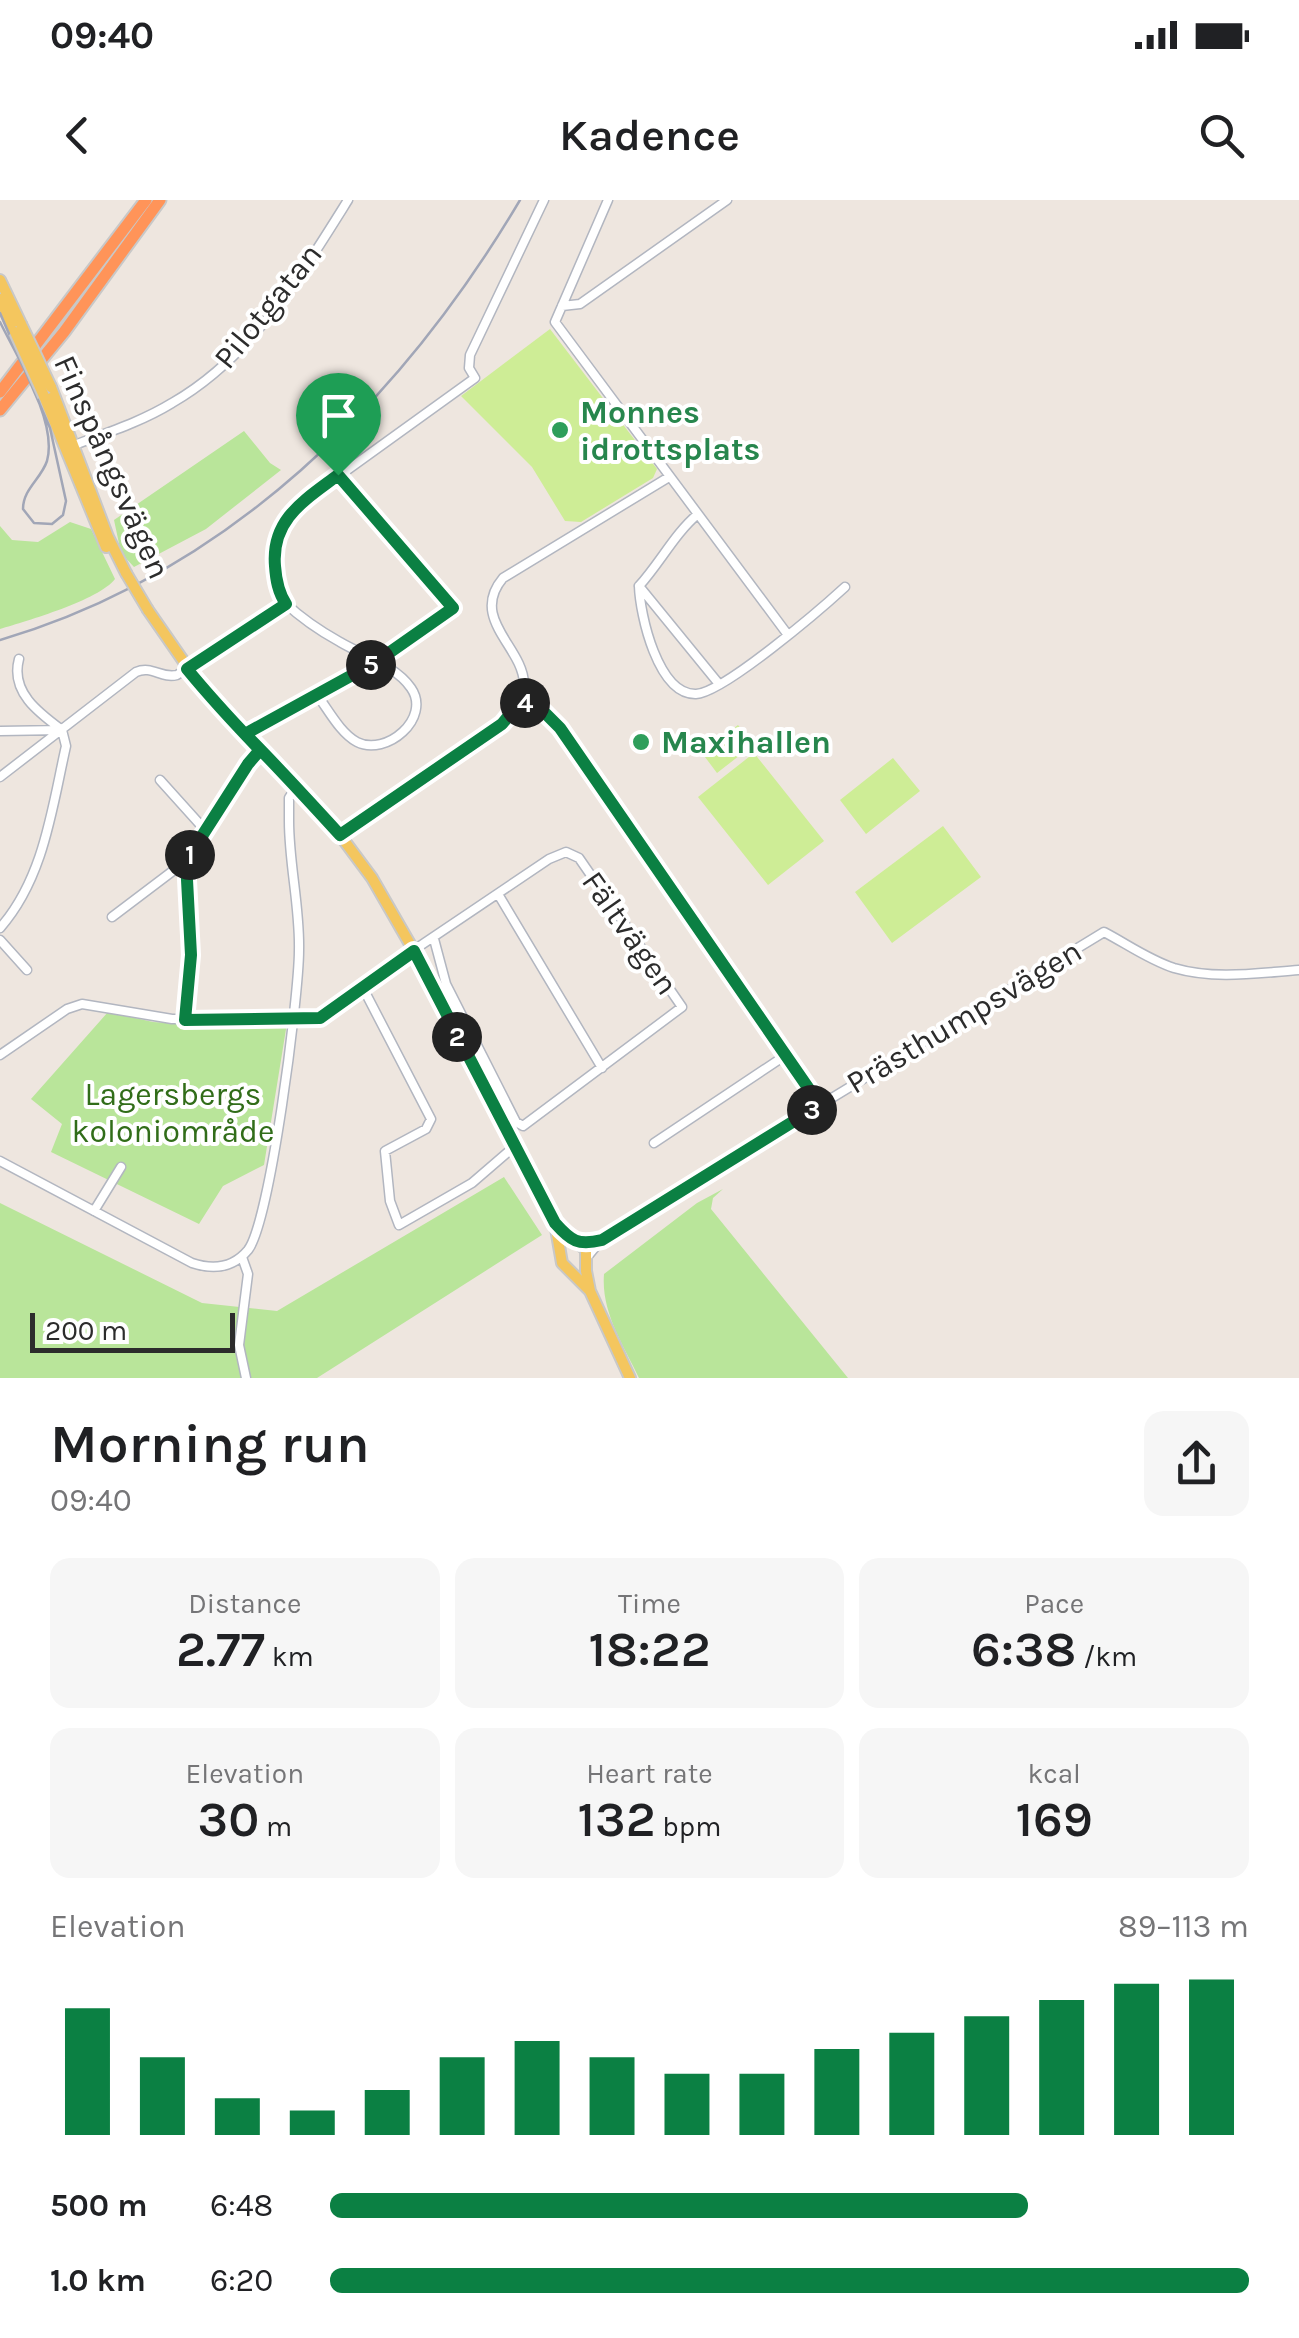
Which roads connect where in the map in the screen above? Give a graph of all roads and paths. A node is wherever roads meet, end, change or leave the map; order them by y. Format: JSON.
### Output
{"nodes":[{"id":1,"x":146,"y":200,"type":"edge"},
{"id":2,"x":160,"y":200,"type":"edge"},
{"id":3,"x":348,"y":200,"type":"edge"},
{"id":4,"x":544,"y":200,"type":"edge"},
{"id":5,"x":608,"y":200,"type":"edge"},
{"id":6,"x":727,"y":200,"type":"edge"},
{"id":7,"x":0,"y":282,"type":"edge"},
{"id":8,"x":0,"y":300,"type":"edge"},
{"id":9,"x":562,"y":306,"type":"junction"},
{"id":10,"x":18,"y":328,"type":"junction"},
{"id":11,"x":0,"y":392,"type":"edge"},
{"id":12,"x":0,"y":410,"type":"edge"},
{"id":13,"x":70,"y":447,"type":"junction"},
{"id":14,"x":338,"y":475,"type":"junction"},
{"id":15,"x":669,"y":477,"type":"junction"},
{"id":16,"x":698,"y":514,"type":"junction"},
{"id":17,"x":639,"y":586,"type":"junction"},
{"id":18,"x":845,"y":587,"type":"dead end"},
{"id":19,"x":286,"y":604,"type":"junction"},
{"id":20,"x":788,"y":635,"type":"junction"},
{"id":21,"x":19,"y":659,"type":"dead end"},
{"id":22,"x":376,"y":662,"type":"junction"},
{"id":23,"x":187,"y":669,"type":"junction"},
{"id":24,"x":719,"y":684,"type":"junction"},
{"id":25,"x":317,"y":695,"type":"junction"},
{"id":26,"x":520,"y":702,"type":"junction"},
{"id":27,"x":62,"y":730,"type":"junction"},
{"id":28,"x":0,"y":731,"type":"edge"},
{"id":29,"x":245,"y":734,"type":"junction"},
{"id":30,"x":260,"y":750,"type":"junction"},
{"id":31,"x":0,"y":777,"type":"edge"},
{"id":32,"x":160,"y":780,"type":"dead end"},
{"id":33,"x":296,"y":787,"type":"junction"},
{"id":34,"x":205,"y":830,"type":"junction"},
{"id":35,"x":340,"y":835,"type":"junction"},
{"id":36,"x":186,"y":861,"type":"junction"},
{"id":37,"x":498,"y":894,"type":"junction"},
{"id":38,"x":112,"y":917,"type":"dead end"},
{"id":39,"x":0,"y":928,"type":"edge"},
{"id":40,"x":434,"y":939,"type":"junction"},
{"id":41,"x":0,"y":940,"type":"edge"},
{"id":42,"x":414,"y":951,"type":"junction"},
{"id":43,"x":27,"y":970,"type":"dead end"},
{"id":44,"x":1299,"y":970,"type":"edge"},
{"id":45,"x":363,"y":988,"type":"junction"},
{"id":46,"x":292,"y":1019,"type":"junction"},
{"id":47,"x":185,"y":1020,"type":"junction"},
{"id":48,"x":786,"y":1054,"type":"junction"},
{"id":49,"x":0,"y":1056,"type":"edge"},
{"id":50,"x":602,"y":1068,"type":"junction"},
{"id":51,"x":820,"y":1105,"type":"junction"},
{"id":52,"x":654,"y":1143,"type":"dead end"},
{"id":53,"x":515,"y":1146,"type":"junction"},
{"id":54,"x":0,"y":1161,"type":"edge"},
{"id":55,"x":121,"y":1167,"type":"dead end"},
{"id":56,"x":94,"y":1211,"type":"junction"},
{"id":57,"x":555,"y":1223,"type":"junction"},
{"id":58,"x":602,"y":1240,"type":"junction"},
{"id":59,"x":578,"y":1244,"type":"junction"},
{"id":60,"x":562,"y":1252,"type":"junction"},
{"id":61,"x":242,"y":1257,"type":"junction"},
{"id":62,"x":587,"y":1260,"type":"junction"},
{"id":63,"x":570,"y":1270,"type":"junction"},
{"id":64,"x":590,"y":1291,"type":"junction"},
{"id":65,"x":246,"y":1378,"type":"edge"},
{"id":66,"x":630,"y":1378,"type":"edge"}],
"edges":[{"from":1,"to":11,"type":"highway"},
{"from":2,"to":12,"type":"highway"},
{"from":3,"to":13,"type":"street","name":"Pilotgatan"},
{"from":4,"to":14,"type":"street"},
{"from":5,"to":9,"type":"street"},
{"from":6,"to":9,"type":"street"},
{"from":7,"to":10,"type":"main road","name":"Finspångsvägen"},
{"from":8,"to":10,"type":"main road","name":"Finspångsvägen"},
{"from":9,"to":15,"type":"street"},
{"from":10,"to":13,"type":"main road","name":"Finspångsvägen","bridge":true},
{"from":13,"to":23,"type":"main road","name":"Finspångsvägen","bridge":true},
{"from":14,"to":19,"type":"street"},
{"from":14,"to":22,"type":"street"},
{"from":15,"to":16,"type":"street"},
{"from":15,"to":26,"type":"street"},
{"from":16,"to":17,"type":"street"},
{"from":16,"to":20,"type":"street"},
{"from":17,"to":24,"type":"street"},
{"from":17,"to":24,"type":"street"},
{"from":18,"to":20,"type":"street"},
{"from":19,"to":22,"type":"street"},
{"from":19,"to":23,"type":"street"},
{"from":20,"to":24,"type":"street"},
{"from":21,"to":27,"type":"street"},
{"from":22,"to":25,"type":"street"},
{"from":22,"to":25,"type":"street"},
{"from":23,"to":27,"type":"street"},
{"from":23,"to":29,"type":"main road","name":"Finspångsvägen"},
{"from":25,"to":29,"type":"street"},
{"from":26,"to":35,"type":"street"},
{"from":26,"to":48,"type":"street"},
{"from":27,"to":28,"type":"street"},
{"from":27,"to":31,"type":"street"},
{"from":27,"to":39,"type":"street"},
{"from":29,"to":30,"type":"main road","name":"Finspångsvägen"},
{"from":30,"to":33,"type":"main road","name":"Finspångsvägen"},
{"from":30,"to":34,"type":"street"},
{"from":32,"to":34,"type":"street"},
{"from":33,"to":35,"type":"main road","name":"Finspångsvägen"},
{"from":33,"to":46,"type":"street"},
{"from":34,"to":36,"type":"street"},
{"from":35,"to":42,"type":"main road","name":"Finspångsvägen"},
{"from":36,"to":38,"type":"street"},
{"from":36,"to":47,"type":"street"},
{"from":37,"to":40,"type":"street"},
{"from":37,"to":50,"type":"street"},
{"from":37,"to":50,"type":"street","name":"Fältvägen"},
{"from":40,"to":42,"type":"street"},
{"from":40,"to":50,"type":"street"},
{"from":41,"to":43,"type":"street"},
{"from":42,"to":45,"type":"street"},
{"from":42,"to":53,"type":"main road","name":"Finspångsvägen"},
{"from":44,"to":51,"type":"street","name":"Prästhumpsvägen"},
{"from":45,"to":46,"type":"street"},
{"from":45,"to":53,"type":"street"},
{"from":46,"to":47,"type":"street"},
{"from":46,"to":61,"type":"street"},
{"from":47,"to":49,"type":"street"},
{"from":48,"to":51,"type":"street"},
{"from":48,"to":52,"type":"street"},
{"from":51,"to":58,"type":"street","name":"Prästhumpsvägen"},
{"from":53,"to":57,"type":"main road","name":"Finspångsvägen"},
{"from":54,"to":56,"type":"street"},
{"from":55,"to":56,"type":"street"},
{"from":56,"to":61,"type":"street"},
{"from":57,"to":59,"type":"main road","name":"Finspångsvägen"},
{"from":57,"to":60,"type":"main road","name":"Finspångsvägen"},
{"from":58,"to":59,"type":"street","name":"Prästhumpsvägen"},
{"from":58,"to":62,"type":"street","name":"Prästhumpsvägen"},
{"from":59,"to":60,"type":"main road"},
{"from":59,"to":62,"type":"main road","name":"Finspångsvägen"},
{"from":60,"to":63,"type":"main road","name":"Finspångsvägen"},
{"from":61,"to":65,"type":"street"},
{"from":62,"to":63,"type":"main road"},
{"from":62,"to":64,"type":"main road","name":"Finspångsvägen"},
{"from":63,"to":64,"type":"main road","name":"Finspångsvägen"},
{"from":64,"to":66,"type":"main road","name":"Finspångsvägen"}]}
